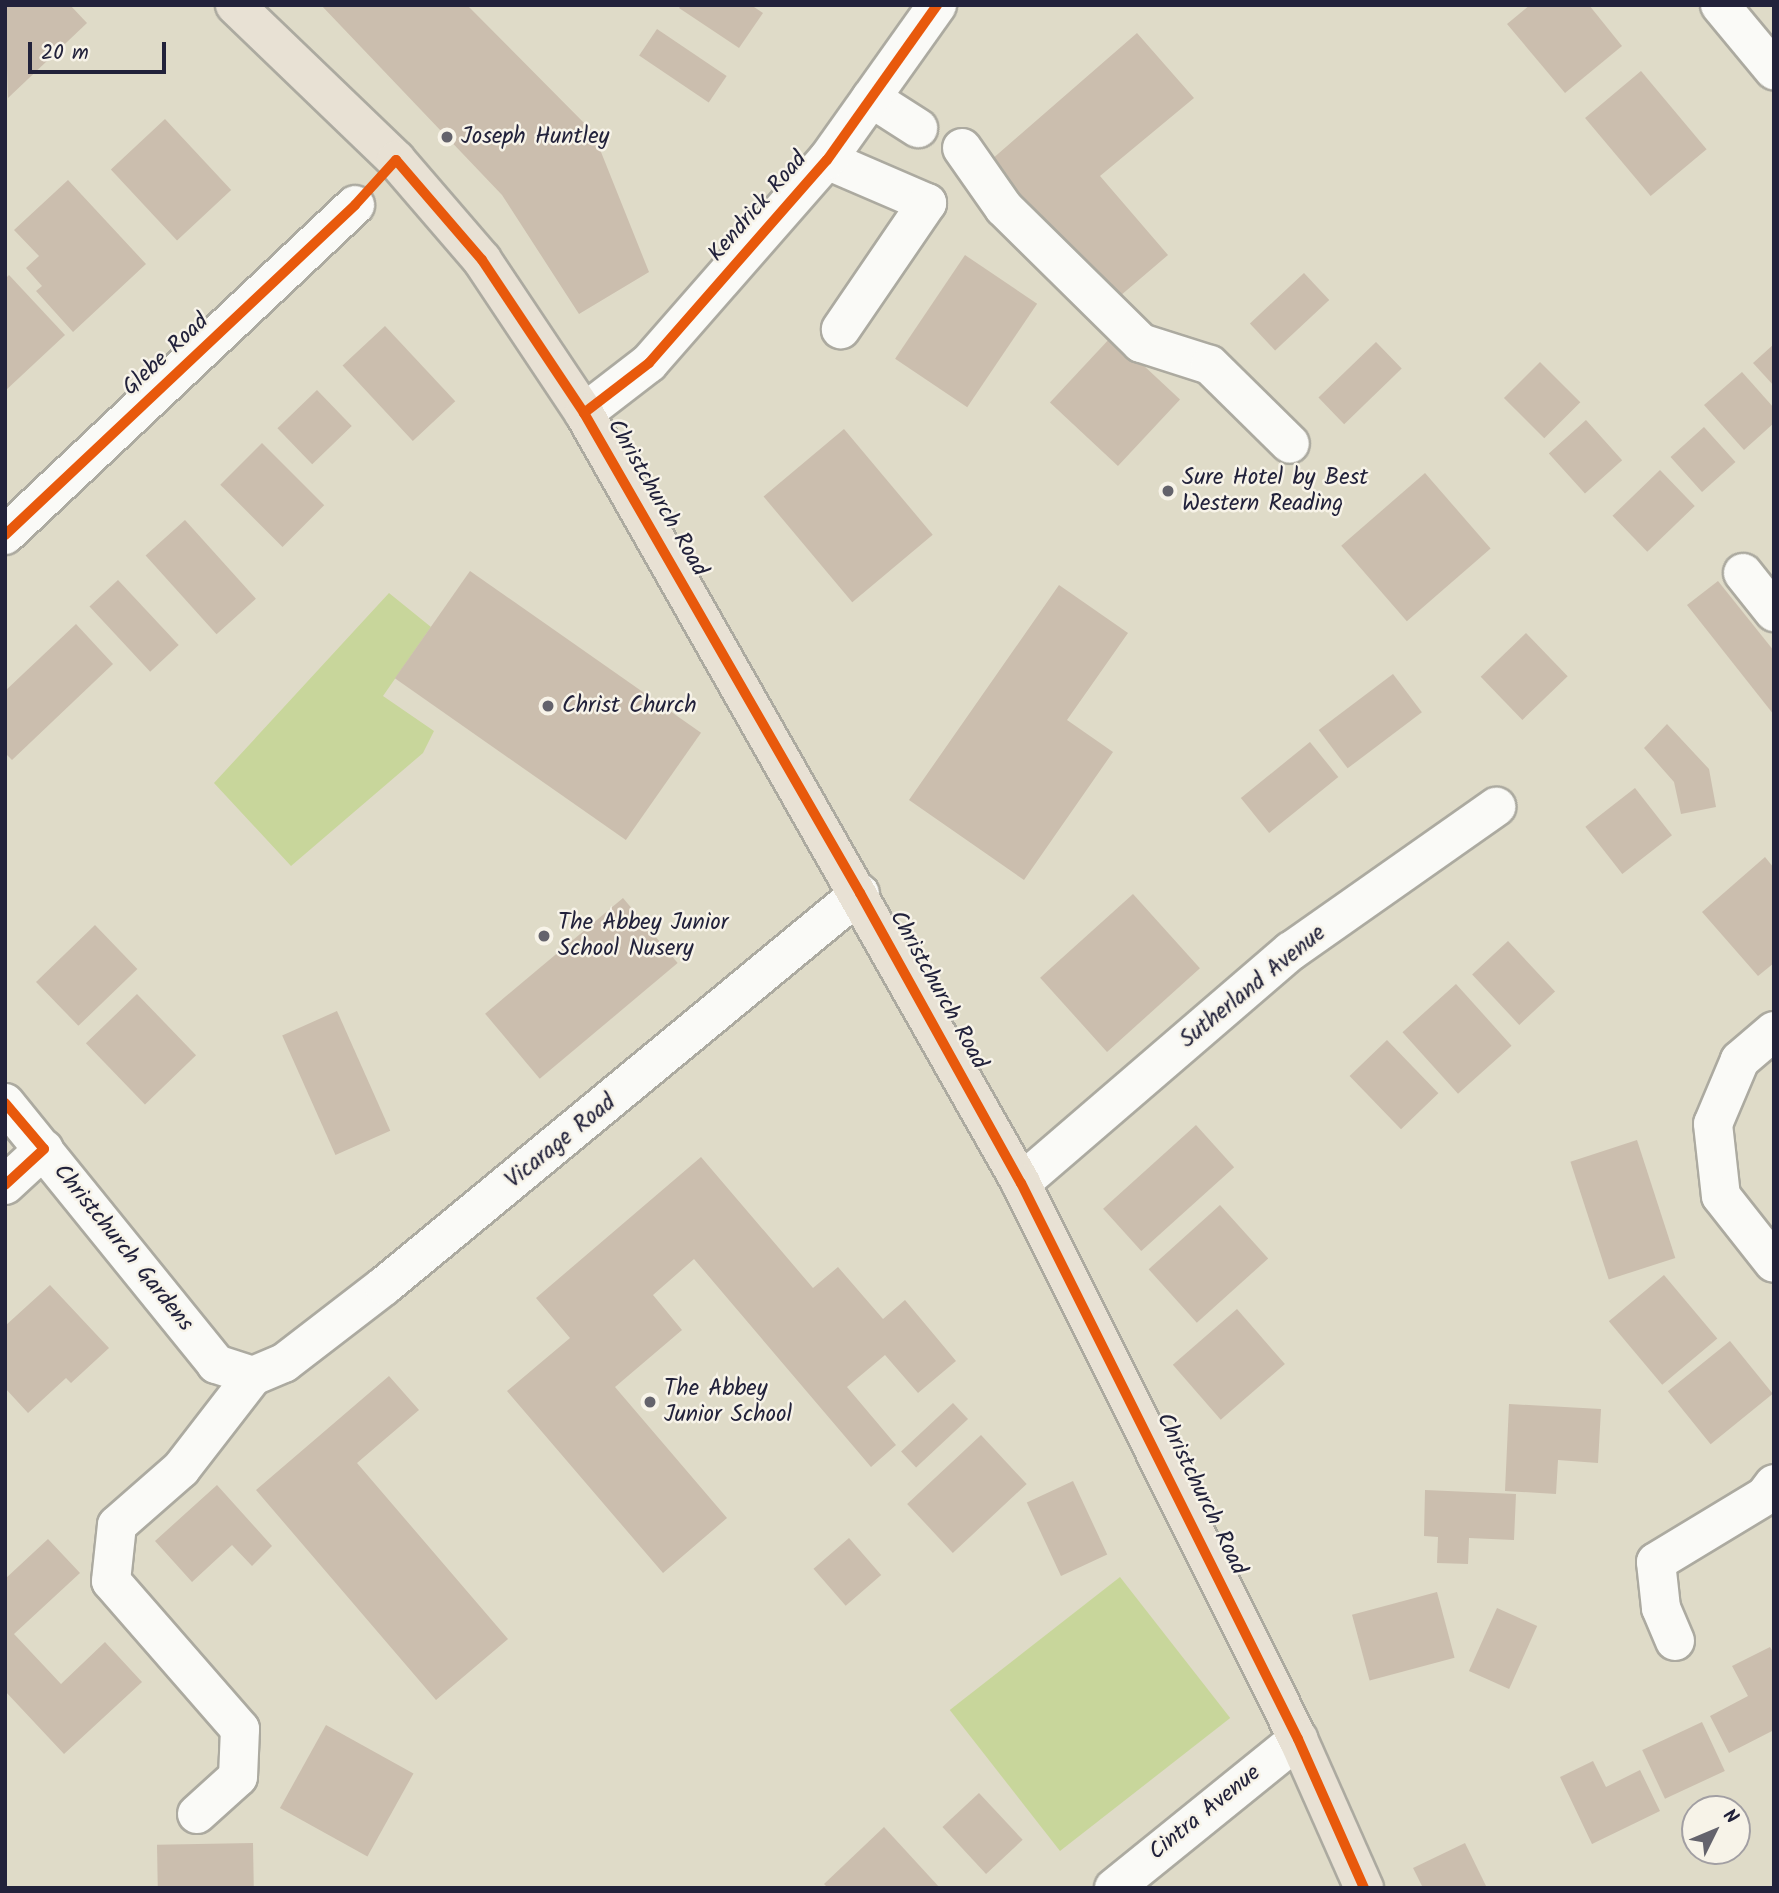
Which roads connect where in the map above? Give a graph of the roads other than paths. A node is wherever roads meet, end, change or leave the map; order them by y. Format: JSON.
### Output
{"nodes":[{"id":1,"x":235,"y":5,"type":"edge"},
{"id":2,"x":937,"y":5,"type":"edge"},
{"id":3,"x":1720,"y":5,"type":"edge"},
{"id":4,"x":1774,"y":70,"type":"edge"},
{"id":5,"x":871,"y":98,"type":"junction"},
{"id":6,"x":918,"y":128,"type":"dead end"},
{"id":7,"x":962,"y":148,"type":"dead end"},
{"id":8,"x":827,"y":160,"type":"junction"},
{"id":9,"x":355,"y":205,"type":"dead end"},
{"id":10,"x":841,"y":329,"type":"dead end"},
{"id":11,"x":584,"y":413,"type":"junction"},
{"id":12,"x":1290,"y":444,"type":"dead end"},
{"id":13,"x":5,"y":535,"type":"edge"},
{"id":14,"x":1743,"y":573,"type":"dead end"},
{"id":15,"x":1774,"y":612,"type":"edge"},
{"id":16,"x":1496,"y":807,"type":"dead end"},
{"id":17,"x":860,"y":893,"type":"junction"},
{"id":18,"x":1774,"y":1031,"type":"edge"},
{"id":19,"x":5,"y":1103,"type":"edge"},
{"id":20,"x":44,"y":1149,"type":"junction"},
{"id":21,"x":1021,"y":1182,"type":"junction"},
{"id":22,"x":5,"y":1185,"type":"edge"},
{"id":23,"x":1774,"y":1263,"type":"edge"},
{"id":24,"x":253,"y":1376,"type":"junction"},
{"id":25,"x":1774,"y":1484,"type":"edge"},
{"id":26,"x":1675,"y":1641,"type":"dead end"},
{"id":27,"x":1298,"y":1739,"type":"junction"},
{"id":28,"x":197,"y":1814,"type":"dead end"},
{"id":29,"x":1114,"y":1888,"type":"edge"},
{"id":30,"x":1364,"y":1888,"type":"edge"}],
"edges":[{"from":1,"to":11,"type":"main road","name":"Christchurch Road"},
{"from":2,"to":5,"type":"street","name":"Kendrick Road"},
{"from":3,"to":4,"type":"street"},
{"from":5,"to":6,"type":"street"},
{"from":5,"to":8,"type":"street","name":"Kendrick Road"},
{"from":7,"to":12,"type":"street"},
{"from":8,"to":10,"type":"street"},
{"from":8,"to":11,"type":"street","name":"Kendrick Road"},
{"from":9,"to":13,"type":"street","name":"Glebe Road"},
{"from":11,"to":17,"type":"main road","name":"Christchurch Road"},
{"from":14,"to":15,"type":"street"},
{"from":16,"to":21,"type":"street","name":"Sutherland Avenue"},
{"from":17,"to":21,"type":"main road","name":"Christchurch Road"},
{"from":17,"to":24,"type":"street","name":"Vicarage Road"},
{"from":18,"to":23,"type":"street"},
{"from":19,"to":20,"type":"street","name":"Christchurch Gardens"},
{"from":20,"to":22,"type":"street"},
{"from":20,"to":24,"type":"street","name":"Christchurch Gardens"},
{"from":21,"to":27,"type":"main road","name":"Christchurch Road"},
{"from":24,"to":28,"type":"street"},
{"from":25,"to":26,"type":"street"},
{"from":27,"to":29,"type":"street","name":"Cintra Avenue"},
{"from":27,"to":30,"type":"main road","name":"Christchurch Road"}]}
